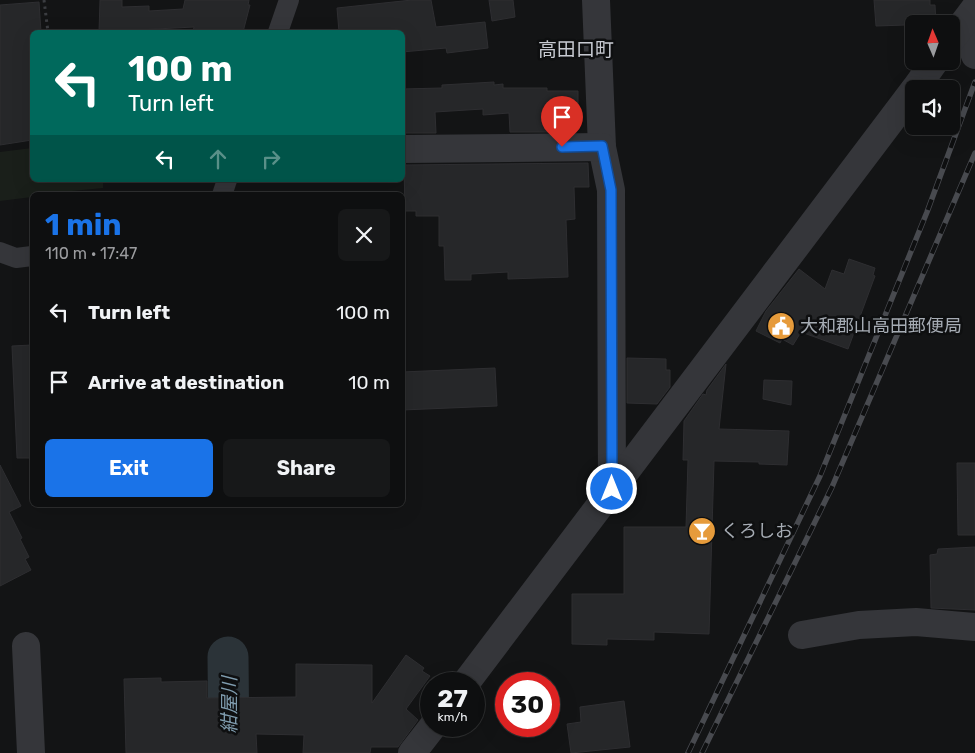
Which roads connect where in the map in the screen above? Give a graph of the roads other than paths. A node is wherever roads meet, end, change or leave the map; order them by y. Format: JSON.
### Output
{"nodes":[{"id":1,"x":290,"y":0,"type":"edge"},
{"id":2,"x":596,"y":0,"type":"edge"},
{"id":3,"x":963,"y":24,"type":"edge"},
{"id":4,"x":279,"y":30,"type":"edge"},
{"id":5,"x":975,"y":55,"type":"edge"},
{"id":6,"x":929,"y":70,"type":"edge"},
{"id":7,"x":921,"y":80,"type":"edge"},
{"id":8,"x":905,"y":101,"type":"edge"},
{"id":9,"x":602,"y":146,"type":"junction"},
{"id":10,"x":405,"y":149,"type":"edge"},
{"id":11,"x":0,"y":252,"type":"edge"},
{"id":12,"x":30,"y":256,"type":"edge"},
{"id":13,"x":612,"y":489,"type":"junction"},
{"id":14,"x":975,"y":626,"type":"edge"},
{"id":15,"x":802,"y":635,"type":"dead end"},
{"id":16,"x":26,"y":646,"type":"dead end"},
{"id":17,"x":474,"y":672,"type":"edge"},
{"id":18,"x":424,"y":737,"type":"edge"},
{"id":19,"x":31,"y":753,"type":"edge"},
{"id":20,"x":412,"y":753,"type":"edge"}],
"edges":[{"from":1,"to":4,"type":"street"},
{"from":2,"to":9,"type":"street"},
{"from":3,"to":5,"type":"street"},
{"from":6,"to":7,"type":"street"},
{"from":8,"to":13,"type":"street"},
{"from":9,"to":10,"type":"street"},
{"from":9,"to":13,"type":"street"},
{"from":11,"to":12,"type":"street"},
{"from":13,"to":17,"type":"street"},
{"from":14,"to":15,"type":"street"},
{"from":16,"to":19,"type":"street"},
{"from":18,"to":20,"type":"street"}]}
